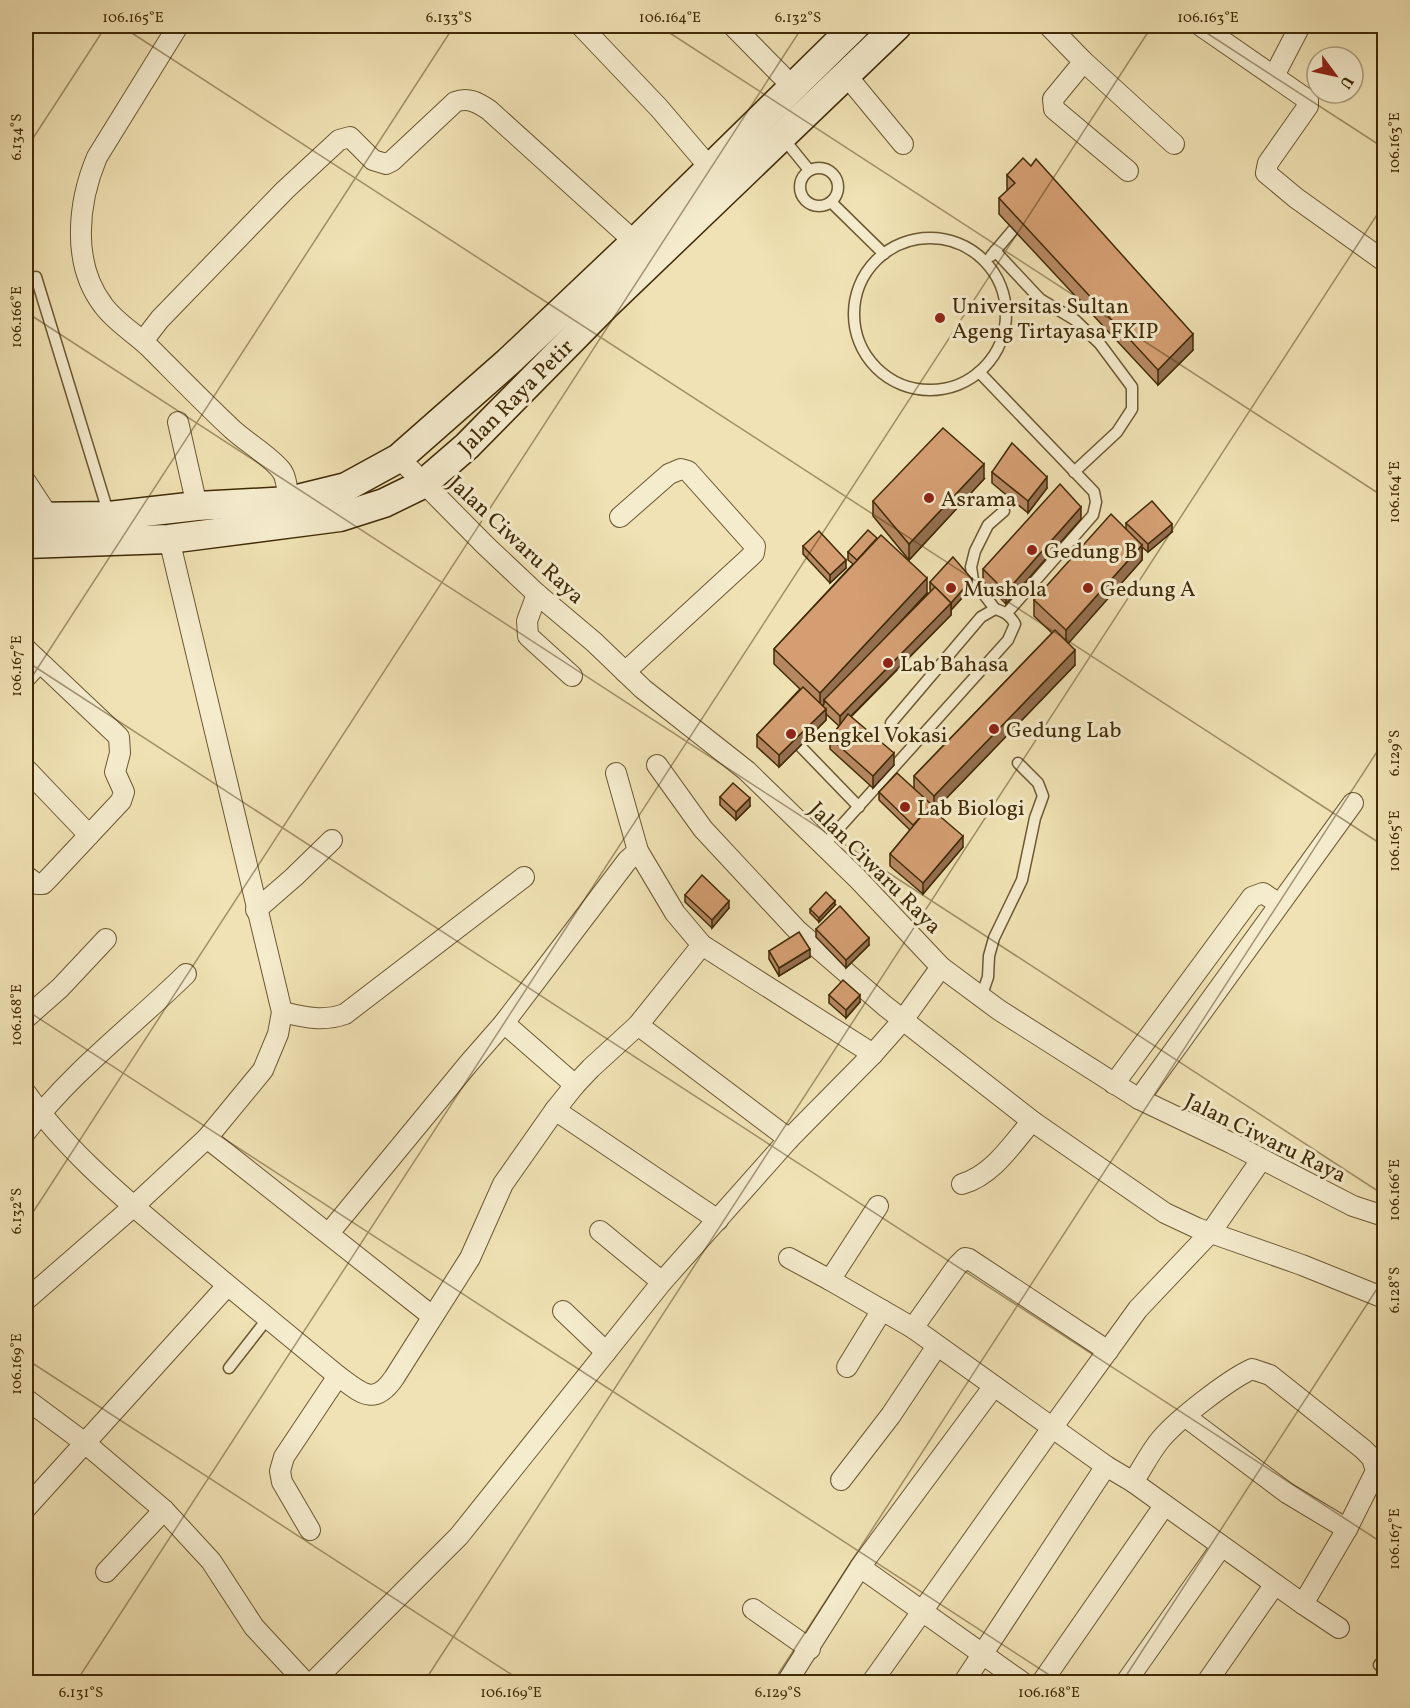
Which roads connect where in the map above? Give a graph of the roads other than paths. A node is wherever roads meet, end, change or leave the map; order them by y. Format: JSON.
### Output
{"nodes":[{"id":1,"x":178,"y":26,"type":"edge"},
{"id":2,"x":581,"y":26,"type":"edge"},
{"id":3,"x":732,"y":26,"type":"edge"},
{"id":4,"x":855,"y":26,"type":"edge"},
{"id":5,"x":897,"y":26,"type":"edge"},
{"id":6,"x":1049,"y":26,"type":"edge"},
{"id":7,"x":1201,"y":26,"type":"edge"},
{"id":8,"x":1300,"y":26,"type":"edge"},
{"id":9,"x":1223,"y":32,"type":"edge"},
{"id":10,"x":1082,"y":60,"type":"junction"},
{"id":11,"x":846,"y":75,"type":"junction"},
{"id":12,"x":1274,"y":76,"type":"junction"},
{"id":13,"x":793,"y":87,"type":"junction"},
{"id":14,"x":783,"y":137,"type":"junction"},
{"id":15,"x":903,"y":144,"type":"dead end"},
{"id":16,"x":1174,"y":144,"type":"dead end"},
{"id":17,"x":710,"y":168,"type":"junction"},
{"id":18,"x":809,"y":170,"type":"junction"},
{"id":19,"x":1128,"y":171,"type":"dead end"},
{"id":20,"x":831,"y":202,"type":"junction"},
{"id":21,"x":1013,"y":230,"type":"edge"},
{"id":22,"x":635,"y":242,"type":"junction"},
{"id":23,"x":995,"y":251,"type":"junction"},
{"id":24,"x":884,"y":254,"type":"junction"},
{"id":25,"x":1384,"y":261,"type":"edge"},
{"id":26,"x":985,"y":263,"type":"junction"},
{"id":27,"x":36,"y":277,"type":"dead end"},
{"id":28,"x":145,"y":339,"type":"junction"},
{"id":29,"x":979,"y":372,"type":"junction"},
{"id":30,"x":178,"y":422,"type":"dead end"},
{"id":31,"x":399,"y":458,"type":"junction"},
{"id":32,"x":1074,"y":472,"type":"junction"},
{"id":33,"x":26,"y":482,"type":"edge"},
{"id":34,"x":423,"y":484,"type":"junction"},
{"id":35,"x":289,"y":501,"type":"junction"},
{"id":36,"x":197,"y":506,"type":"junction"},
{"id":37,"x":1004,"y":511,"type":"dead end"},
{"id":38,"x":109,"y":516,"type":"junction"},
{"id":39,"x":37,"y":517,"type":"edge"},
{"id":40,"x":620,"y":517,"type":"dead end"},
{"id":41,"x":169,"y":539,"type":"junction"},
{"id":42,"x":26,"y":544,"type":"edge"},
{"id":43,"x":537,"y":594,"type":"junction"},
{"id":44,"x":995,"y":609,"type":"junction"},
{"id":45,"x":1006,"y":613,"type":"junction"},
{"id":46,"x":30,"y":663,"type":"edge"},
{"id":47,"x":625,"y":672,"type":"junction"},
{"id":48,"x":572,"y":676,"type":"dead end"},
{"id":49,"x":891,"y":723,"type":"dead end"},
{"id":50,"x":801,"y":747,"type":"edge"},
{"id":51,"x":1018,"y":763,"type":"dead end"},
{"id":52,"x":657,"y":765,"type":"dead end"},
{"id":53,"x":26,"y":769,"type":"edge"},
{"id":54,"x":616,"y":773,"type":"dead end"},
{"id":55,"x":1353,"y":803,"type":"dead end"},
{"id":56,"x":860,"y":807,"type":"junction"},
{"id":57,"x":89,"y":835,"type":"junction"},
{"id":58,"x":332,"y":840,"type":"dead end"},
{"id":59,"x":823,"y":846,"type":"junction"},
{"id":60,"x":638,"y":851,"type":"junction"},
{"id":61,"x":26,"y":876,"type":"edge"},
{"id":62,"x":524,"y":877,"type":"dead end"},
{"id":63,"x":1279,"y":904,"type":"junction"},
{"id":64,"x":256,"y":910,"type":"junction"},
{"id":65,"x":106,"y":939,"type":"dead end"},
{"id":66,"x":702,"y":945,"type":"junction"},
{"id":67,"x":941,"y":967,"type":"junction"},
{"id":68,"x":186,"y":974,"type":"dead end"},
{"id":69,"x":981,"y":997,"type":"junction"},
{"id":70,"x":282,"y":1012,"type":"junction"},
{"id":71,"x":26,"y":1018,"type":"edge"},
{"id":72,"x":903,"y":1020,"type":"junction"},
{"id":73,"x":504,"y":1023,"type":"junction"},
{"id":74,"x":639,"y":1025,"type":"junction"},
{"id":75,"x":1141,"y":1048,"type":"junction"},
{"id":76,"x":873,"y":1054,"type":"junction"},
{"id":77,"x":1163,"y":1064,"type":"junction"},
{"id":78,"x":1114,"y":1084,"type":"junction"},
{"id":79,"x":575,"y":1085,"type":"junction"},
{"id":80,"x":26,"y":1093,"type":"edge"},
{"id":81,"x":1138,"y":1099,"type":"junction"},
{"id":82,"x":555,"y":1110,"type":"junction"},
{"id":83,"x":40,"y":1113,"type":"junction"},
{"id":84,"x":1032,"y":1121,"type":"junction"},
{"id":85,"x":26,"y":1132,"type":"edge"},
{"id":86,"x":207,"y":1138,"type":"junction"},
{"id":87,"x":789,"y":1139,"type":"junction"},
{"id":88,"x":1261,"y":1160,"type":"junction"},
{"id":89,"x":962,"y":1184,"type":"dead end"},
{"id":90,"x":134,"y":1206,"type":"junction"},
{"id":91,"x":878,"y":1206,"type":"dead end"},
{"id":92,"x":1384,"y":1216,"type":"edge"},
{"id":93,"x":718,"y":1220,"type":"junction"},
{"id":94,"x":600,"y":1232,"type":"dead end"},
{"id":95,"x":1211,"y":1232,"type":"junction"},
{"id":96,"x":329,"y":1233,"type":"junction"},
{"id":97,"x":789,"y":1258,"type":"dead end"},
{"id":98,"x":830,"y":1280,"type":"junction"},
{"id":99,"x":662,"y":1282,"type":"junction"},
{"id":100,"x":227,"y":1286,"type":"junction"},
{"id":101,"x":1384,"y":1298,"type":"edge"},
{"id":102,"x":26,"y":1300,"type":"edge"},
{"id":103,"x":882,"y":1310,"type":"junction"},
{"id":104,"x":563,"y":1311,"type":"dead end"},
{"id":105,"x":432,"y":1316,"type":"junction"},
{"id":106,"x":268,"y":1318,"type":"junction"},
{"id":107,"x":914,"y":1328,"type":"junction"},
{"id":108,"x":937,"y":1346,"type":"junction"},
{"id":109,"x":1108,"y":1351,"type":"junction"},
{"id":110,"x":606,"y":1352,"type":"junction"},
{"id":111,"x":847,"y":1367,"type":"dead end"},
{"id":112,"x":230,"y":1368,"type":"dead end"},
{"id":113,"x":338,"y":1376,"type":"junction"},
{"id":114,"x":994,"y":1386,"type":"junction"},
{"id":115,"x":26,"y":1399,"type":"edge"},
{"id":116,"x":1186,"y":1417,"type":"junction"},
{"id":117,"x":1052,"y":1428,"type":"junction"},
{"id":118,"x":85,"y":1443,"type":"junction"},
{"id":119,"x":1106,"y":1466,"type":"junction"},
{"id":120,"x":841,"y":1480,"type":"dead end"},
{"id":121,"x":1133,"y":1482,"type":"junction"},
{"id":122,"x":1164,"y":1506,"type":"junction"},
{"id":123,"x":26,"y":1508,"type":"edge"},
{"id":124,"x":165,"y":1510,"type":"junction"},
{"id":125,"x":1347,"y":1529,"type":"junction"},
{"id":126,"x":310,"y":1530,"type":"dead end"},
{"id":127,"x":1221,"y":1547,"type":"junction"},
{"id":128,"x":861,"y":1567,"type":"junction"},
{"id":129,"x":106,"y":1572,"type":"dead end"},
{"id":130,"x":1275,"y":1584,"type":"junction"},
{"id":131,"x":1303,"y":1604,"type":"junction"},
{"id":132,"x":753,"y":1609,"type":"dead end"},
{"id":133,"x":921,"y":1612,"type":"junction"},
{"id":134,"x":1339,"y":1628,"type":"dead end"},
{"id":135,"x":810,"y":1648,"type":"junction"},
{"id":136,"x":983,"y":1656,"type":"junction"},
{"id":137,"x":305,"y":1683,"type":"edge"},
{"id":138,"x":313,"y":1683,"type":"edge"},
{"id":139,"x":787,"y":1683,"type":"edge"},
{"id":140,"x":872,"y":1683,"type":"edge"},
{"id":141,"x":964,"y":1683,"type":"edge"},
{"id":142,"x":1022,"y":1683,"type":"edge"},
{"id":143,"x":1042,"y":1683,"type":"edge"},
{"id":144,"x":1126,"y":1683,"type":"edge"},
{"id":145,"x":1206,"y":1683,"type":"edge"}],
"edges":[{"from":1,"to":28,"type":"street"},
{"from":2,"to":17,"type":"street"},
{"from":3,"to":13,"type":"street"},
{"from":4,"to":13,"type":"main road","name":"Jalan Raya Petir"},
{"from":5,"to":11,"type":"main road","name":"Jalan Raya Petir"},
{"from":6,"to":10,"type":"street"},
{"from":7,"to":9,"type":"street"},
{"from":8,"to":12,"type":"street"},
{"from":9,"to":12,"type":"street"},
{"from":10,"to":16,"type":"street"},
{"from":10,"to":19,"type":"street"},
{"from":11,"to":14,"type":"main road","name":"Jalan Raya Petir"},
{"from":11,"to":15,"type":"street"},
{"from":12,"to":25,"type":"street"},
{"from":13,"to":17,"type":"main road","name":"Jalan Raya Petir"},
{"from":14,"to":18,"type":"lane"},
{"from":14,"to":34,"type":"main road","name":"Jalan Raya Petir"},
{"from":17,"to":22,"type":"main road","name":"Jalan Raya Petir"},
{"from":18,"to":20,"type":"lane"},
{"from":18,"to":20,"type":"lane"},
{"from":20,"to":24,"type":"lane"},
{"from":21,"to":23,"type":"lane"},
{"from":22,"to":28,"type":"street"},
{"from":22,"to":31,"type":"main road","name":"Jalan Raya Petir"},
{"from":23,"to":26,"type":"lane"},
{"from":23,"to":32,"type":"lane"},
{"from":24,"to":26,"type":"lane"},
{"from":24,"to":29,"type":"lane"},
{"from":26,"to":29,"type":"lane"},
{"from":27,"to":38,"type":"lane"},
{"from":28,"to":35,"type":"street"},
{"from":29,"to":32,"type":"lane"},
{"from":30,"to":36,"type":"street"},
{"from":31,"to":34,"type":"street","name":"Jalan Ciwaru Raya"},
{"from":31,"to":35,"type":"main road","name":"Jalan Raya Petir"},
{"from":32,"to":45,"type":"lane"},
{"from":33,"to":39,"type":"street"},
{"from":34,"to":41,"type":"main road","name":"Jalan Raya Petir"},
{"from":34,"to":43,"type":"street","name":"Jalan Ciwaru Raya"},
{"from":35,"to":36,"type":"main road","name":"Jalan Raya Petir"},
{"from":36,"to":38,"type":"main road","name":"Jalan Raya Petir"},
{"from":37,"to":44,"type":"lane"},
{"from":38,"to":39,"type":"main road","name":"Jalan Raya Petir"},
{"from":40,"to":47,"type":"street"},
{"from":41,"to":42,"type":"main road","name":"Jalan Raya Petir"},
{"from":41,"to":64,"type":"street"},
{"from":43,"to":47,"type":"street","name":"Jalan Ciwaru Raya"},
{"from":43,"to":48,"type":"street"},
{"from":44,"to":45,"type":"lane"},
{"from":44,"to":49,"type":"lane"},
{"from":45,"to":56,"type":"lane"},
{"from":46,"to":57,"type":"street"},
{"from":47,"to":59,"type":"street","name":"Jalan Ciwaru Raya"},
{"from":50,"to":56,"type":"lane"},
{"from":51,"to":69,"type":"lane"},
{"from":52,"to":72,"type":"street"},
{"from":53,"to":57,"type":"street"},
{"from":54,"to":60,"type":"street"},
{"from":55,"to":63,"type":"street"},
{"from":56,"to":59,"type":"lane"},
{"from":57,"to":61,"type":"street"},
{"from":58,"to":64,"type":"street"},
{"from":59,"to":67,"type":"street","name":"Jalan Ciwaru Raya"},
{"from":60,"to":66,"type":"street"},
{"from":60,"to":73,"type":"street"},
{"from":62,"to":70,"type":"street"},
{"from":63,"to":75,"type":"street"},
{"from":63,"to":77,"type":"street"},
{"from":64,"to":70,"type":"street"},
{"from":65,"to":71,"type":"street"},
{"from":66,"to":74,"type":"street"},
{"from":66,"to":76,"type":"street"},
{"from":67,"to":69,"type":"street","name":"Jalan Ciwaru Raya"},
{"from":67,"to":72,"type":"street"},
{"from":68,"to":83,"type":"street"},
{"from":69,"to":78,"type":"street","name":"Jalan Ciwaru Raya"},
{"from":70,"to":86,"type":"street"},
{"from":72,"to":76,"type":"street"},
{"from":72,"to":84,"type":"street"},
{"from":73,"to":79,"type":"street"},
{"from":73,"to":96,"type":"street"},
{"from":74,"to":79,"type":"street"},
{"from":74,"to":87,"type":"street"},
{"from":75,"to":77,"type":"street"},
{"from":75,"to":78,"type":"street"},
{"from":76,"to":87,"type":"street"},
{"from":77,"to":81,"type":"street"},
{"from":78,"to":81,"type":"street","name":"Jalan Ciwaru Raya"},
{"from":79,"to":82,"type":"street"},
{"from":80,"to":83,"type":"street"},
{"from":81,"to":88,"type":"street","name":"Jalan Ciwaru Raya"},
{"from":82,"to":93,"type":"street"},
{"from":82,"to":105,"type":"street"},
{"from":83,"to":85,"type":"street"},
{"from":83,"to":90,"type":"street"},
{"from":84,"to":89,"type":"street"},
{"from":84,"to":95,"type":"street"},
{"from":86,"to":90,"type":"street"},
{"from":86,"to":96,"type":"street"},
{"from":87,"to":93,"type":"street"},
{"from":88,"to":92,"type":"street","name":"Jalan Ciwaru Raya"},
{"from":88,"to":95,"type":"street"},
{"from":90,"to":100,"type":"street"},
{"from":90,"to":102,"type":"street"},
{"from":91,"to":98,"type":"street"},
{"from":93,"to":99,"type":"street"},
{"from":94,"to":99,"type":"street"},
{"from":95,"to":101,"type":"street"},
{"from":95,"to":109,"type":"street"},
{"from":96,"to":105,"type":"street"},
{"from":97,"to":98,"type":"street"},
{"from":98,"to":103,"type":"street"},
{"from":99,"to":110,"type":"street"},
{"from":100,"to":106,"type":"street"},
{"from":100,"to":118,"type":"street"},
{"from":103,"to":107,"type":"street"},
{"from":103,"to":111,"type":"street"},
{"from":104,"to":110,"type":"street"},
{"from":105,"to":113,"type":"street"},
{"from":106,"to":112,"type":"lane"},
{"from":106,"to":113,"type":"street"},
{"from":107,"to":108,"type":"street"},
{"from":107,"to":109,"type":"street"},
{"from":108,"to":114,"type":"street"},
{"from":108,"to":120,"type":"street"},
{"from":109,"to":117,"type":"street"},
{"from":110,"to":138,"type":"street"},
{"from":113,"to":126,"type":"street"},
{"from":114,"to":117,"type":"street"},
{"from":114,"to":128,"type":"street"},
{"from":115,"to":118,"type":"street"},
{"from":116,"to":121,"type":"street"},
{"from":116,"to":125,"type":"street"},
{"from":116,"to":125,"type":"street"},
{"from":117,"to":119,"type":"street"},
{"from":117,"to":133,"type":"street"},
{"from":118,"to":123,"type":"street"},
{"from":118,"to":124,"type":"street"},
{"from":119,"to":121,"type":"street"},
{"from":119,"to":136,"type":"street"},
{"from":121,"to":122,"type":"street"},
{"from":122,"to":127,"type":"street"},
{"from":122,"to":143,"type":"street"},
{"from":124,"to":129,"type":"street"},
{"from":124,"to":137,"type":"street"},
{"from":125,"to":131,"type":"street"},
{"from":127,"to":130,"type":"street"},
{"from":127,"to":144,"type":"street"},
{"from":128,"to":133,"type":"street"},
{"from":128,"to":135,"type":"street"},
{"from":130,"to":131,"type":"street"},
{"from":130,"to":145,"type":"street"},
{"from":131,"to":134,"type":"street"},
{"from":132,"to":135,"type":"street"},
{"from":133,"to":136,"type":"street"},
{"from":133,"to":140,"type":"street"},
{"from":135,"to":139,"type":"street"},
{"from":136,"to":141,"type":"street"},
{"from":136,"to":142,"type":"street"}]}
